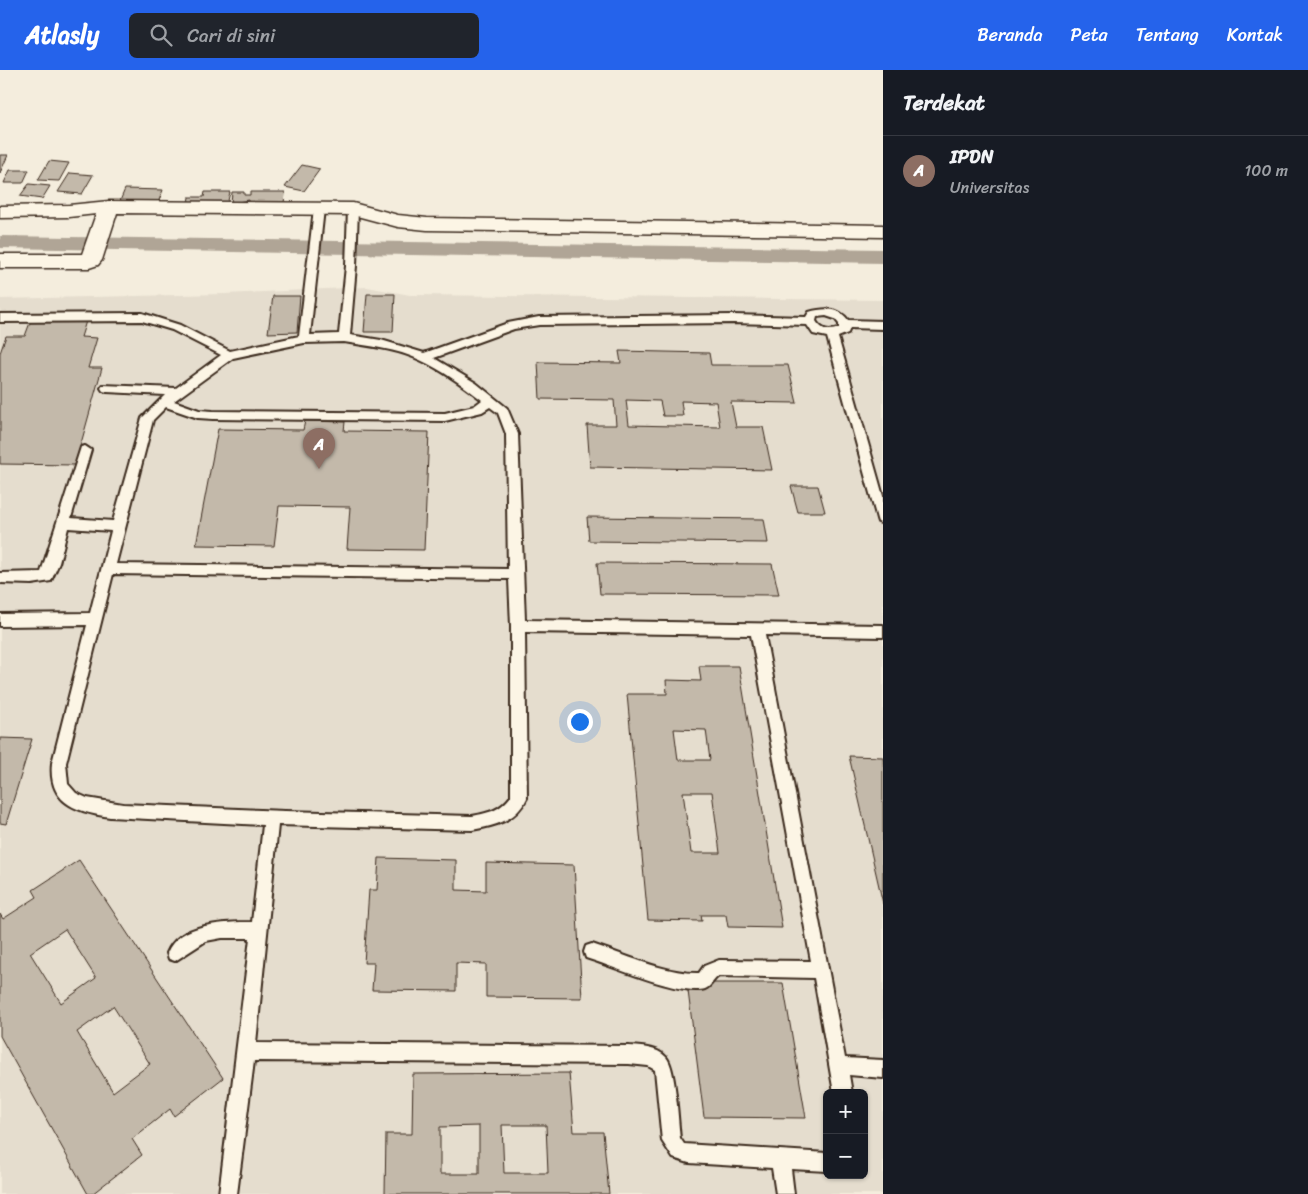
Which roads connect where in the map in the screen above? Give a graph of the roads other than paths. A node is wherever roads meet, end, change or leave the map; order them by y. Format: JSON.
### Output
{"nodes":[{"id":1,"x":0,"y":212,"type":"edge"},
{"id":2,"x":106,"y":216,"type":"junction"},
{"id":3,"x":318,"y":217,"type":"junction"},
{"id":4,"x":357,"y":217,"type":"junction"},
{"id":5,"x":883,"y":231,"type":"edge"},
{"id":6,"x":0,"y":261,"type":"edge"},
{"id":7,"x":0,"y":318,"type":"edge"},
{"id":8,"x":810,"y":321,"type":"junction"},
{"id":9,"x":845,"y":324,"type":"junction"},
{"id":10,"x":883,"y":324,"type":"edge"},
{"id":11,"x":832,"y":335,"type":"junction"},
{"id":12,"x":344,"y":338,"type":"junction"},
{"id":13,"x":304,"y":339,"type":"junction"},
{"id":14,"x":229,"y":355,"type":"junction"},
{"id":15,"x":424,"y":357,"type":"junction"},
{"id":16,"x":107,"y":388,"type":"dead end"},
{"id":17,"x":179,"y":392,"type":"junction"},
{"id":18,"x":490,"y":401,"type":"junction"},
{"id":19,"x":164,"y":402,"type":"junction"},
{"id":20,"x":85,"y":450,"type":"dead end"},
{"id":21,"x":883,"y":519,"type":"edge"},
{"id":22,"x":63,"y":523,"type":"junction"},
{"id":23,"x":119,"y":526,"type":"junction"},
{"id":24,"x":109,"y":569,"type":"junction"},
{"id":25,"x":515,"y":574,"type":"junction"},
{"id":26,"x":0,"y":578,"type":"edge"},
{"id":27,"x":95,"y":619,"type":"junction"},
{"id":28,"x":0,"y":620,"type":"edge"},
{"id":29,"x":518,"y":626,"type":"junction"},
{"id":30,"x":756,"y":630,"type":"junction"},
{"id":31,"x":883,"y":631,"type":"edge"},
{"id":32,"x":271,"y":819,"type":"junction"},
{"id":33,"x":258,"y":930,"type":"junction"},
{"id":34,"x":592,"y":952,"type":"dead end"},
{"id":35,"x":175,"y":954,"type":"dead end"},
{"id":36,"x":820,"y":970,"type":"junction"},
{"id":37,"x":246,"y":1052,"type":"junction"},
{"id":38,"x":839,"y":1066,"type":"junction"},
{"id":39,"x":883,"y":1069,"type":"edge"},
{"id":40,"x":843,"y":1089,"type":"edge"},
{"id":41,"x":780,"y":1159,"type":"junction"},
{"id":42,"x":823,"y":1162,"type":"edge"},
{"id":43,"x":228,"y":1194,"type":"edge"},
{"id":44,"x":785,"y":1194,"type":"edge"}],
"edges":[{"from":1,"to":2,"type":"street"},
{"from":2,"to":3,"type":"street"},
{"from":2,"to":6,"type":"street"},
{"from":3,"to":4,"type":"street"},
{"from":3,"to":13,"type":"lane"},
{"from":4,"to":5,"type":"street"},
{"from":4,"to":12,"type":"lane"},
{"from":7,"to":14,"type":"lane"},
{"from":8,"to":9,"type":"lane"},
{"from":8,"to":11,"type":"lane"},
{"from":8,"to":15,"type":"lane"},
{"from":9,"to":10,"type":"lane"},
{"from":9,"to":11,"type":"lane"},
{"from":11,"to":21,"type":"lane"},
{"from":12,"to":13,"type":"lane"},
{"from":12,"to":15,"type":"lane"},
{"from":13,"to":14,"type":"lane"},
{"from":14,"to":17,"type":"lane"},
{"from":15,"to":18,"type":"lane"},
{"from":16,"to":17,"type":"lane"},
{"from":17,"to":19,"type":"lane"},
{"from":18,"to":19,"type":"lane"},
{"from":18,"to":25,"type":"lane"},
{"from":19,"to":23,"type":"lane"},
{"from":20,"to":22,"type":"lane"},
{"from":22,"to":23,"type":"lane"},
{"from":22,"to":26,"type":"lane"},
{"from":23,"to":24,"type":"lane"},
{"from":24,"to":25,"type":"lane"},
{"from":24,"to":27,"type":"lane"},
{"from":25,"to":29,"type":"lane"},
{"from":27,"to":28,"type":"lane"},
{"from":27,"to":32,"type":"lane"},
{"from":29,"to":30,"type":"lane"},
{"from":29,"to":32,"type":"lane"},
{"from":30,"to":31,"type":"lane"},
{"from":30,"to":36,"type":"lane"},
{"from":32,"to":33,"type":"lane"},
{"from":33,"to":35,"type":"lane"},
{"from":33,"to":37,"type":"lane"},
{"from":34,"to":36,"type":"lane"},
{"from":36,"to":38,"type":"lane"},
{"from":37,"to":41,"type":"lane"},
{"from":37,"to":43,"type":"lane"},
{"from":38,"to":39,"type":"lane"},
{"from":38,"to":40,"type":"lane"},
{"from":41,"to":42,"type":"lane"},
{"from":41,"to":44,"type":"lane"}]}
